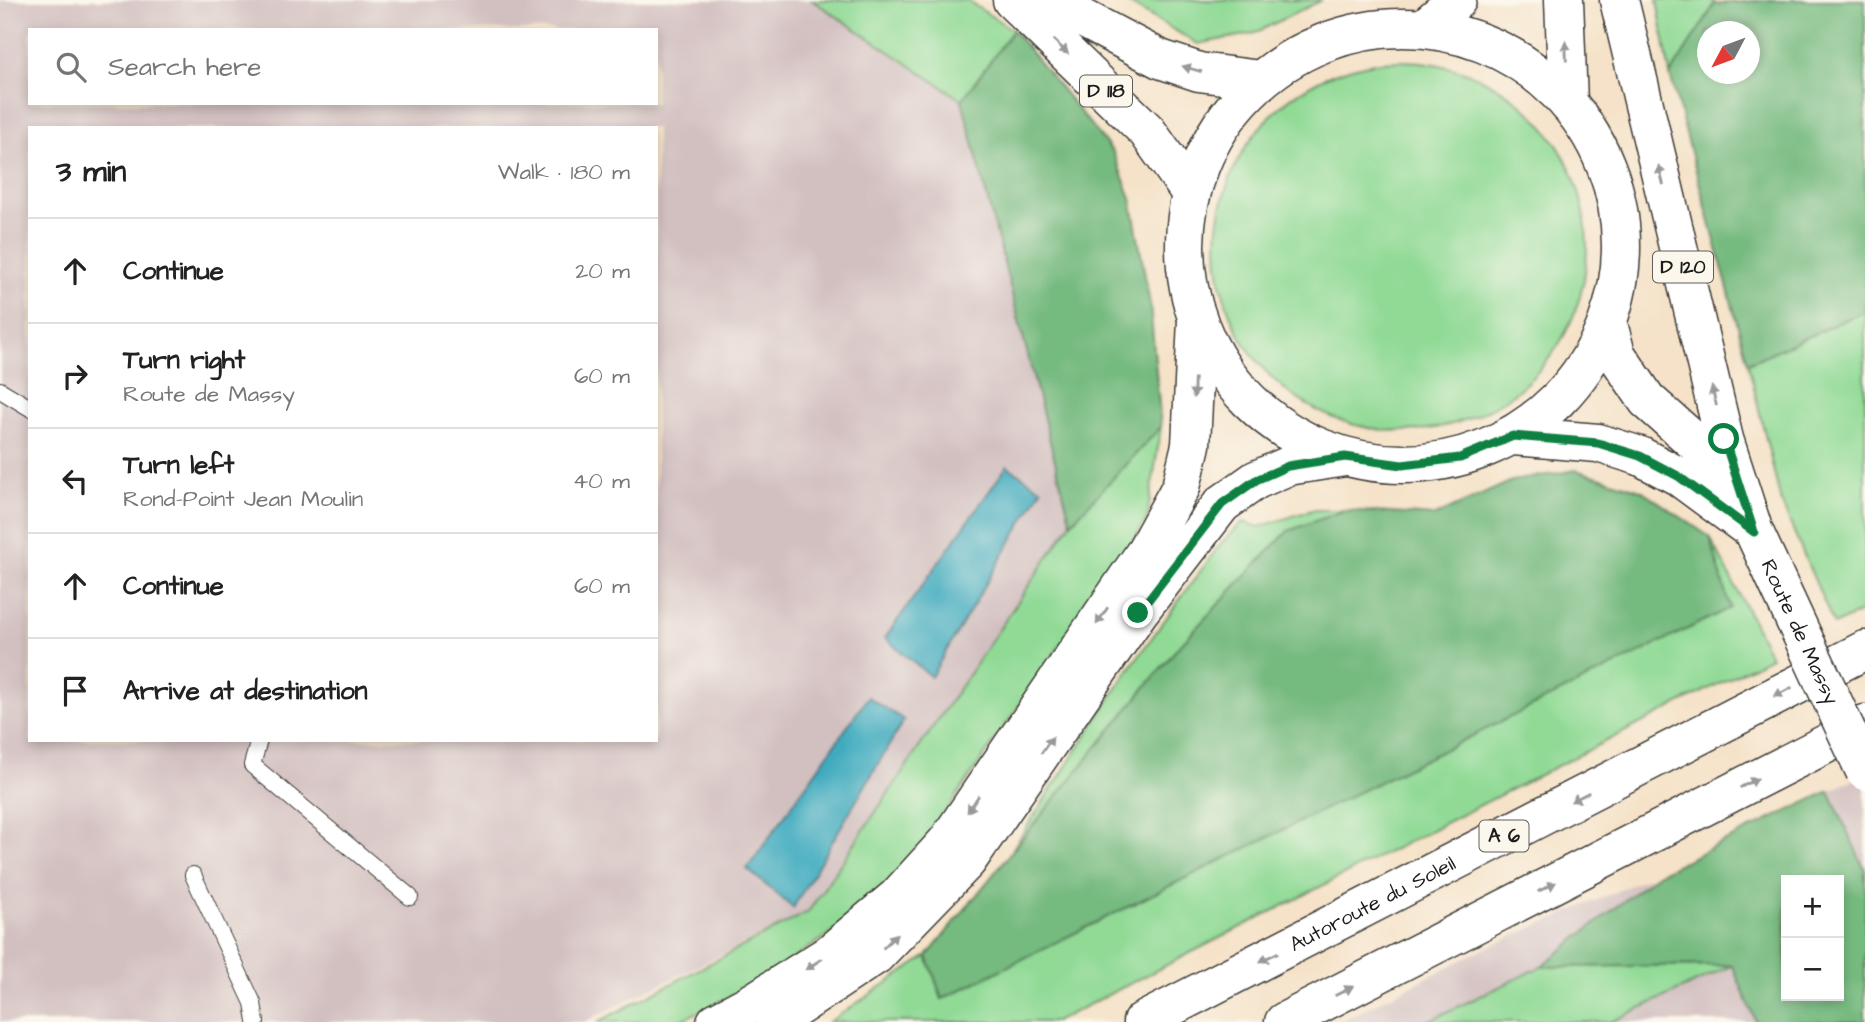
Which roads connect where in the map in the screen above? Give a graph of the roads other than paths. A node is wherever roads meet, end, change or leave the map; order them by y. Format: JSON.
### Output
{"nodes":[{"id":1,"x":1012,"y":0,"type":"edge"},
{"id":2,"x":1048,"y":0,"type":"edge"},
{"id":3,"x":1457,"y":0,"type":"edge"},
{"id":4,"x":1564,"y":0,"type":"edge"},
{"id":5,"x":1619,"y":0,"type":"edge"},
{"id":6,"x":1424,"y":28,"type":"junction"},
{"id":7,"x":1260,"y":80,"type":"junction"},
{"id":8,"x":1568,"y":103,"type":"junction"},
{"id":9,"x":1191,"y":191,"type":"junction"},
{"id":10,"x":1197,"y":320,"type":"junction"},
{"id":11,"x":1608,"y":324,"type":"junction"},
{"id":12,"x":0,"y":390,"type":"edge"},
{"id":13,"x":28,"y":407,"type":"edge"},
{"id":14,"x":1513,"y":436,"type":"junction"},
{"id":15,"x":1345,"y":457,"type":"junction"},
{"id":16,"x":1754,"y":532,"type":"junction"},
{"id":17,"x":1865,"y":650,"type":"edge"},
{"id":18,"x":1865,"y":724,"type":"edge"},
{"id":19,"x":259,"y":742,"type":"edge"},
{"id":20,"x":1865,"y":771,"type":"edge"},
{"id":21,"x":193,"y":874,"type":"dead end"},
{"id":22,"x":410,"y":897,"type":"dead end"},
{"id":23,"x":256,"y":1022,"type":"edge"},
{"id":24,"x":716,"y":1022,"type":"edge"},
{"id":25,"x":775,"y":1022,"type":"edge"},
{"id":26,"x":1142,"y":1022,"type":"edge"},
{"id":27,"x":1284,"y":1022,"type":"edge"}],
"edges":[{"from":1,"to":9,"type":"main road","number":"D 118","one_way":true},
{"from":7,"to":2,"type":"main road","number":"D 118","one_way":true},
{"from":3,"to":6,"type":"main road"},
{"from":8,"to":4,"type":"main road","one_way":true},
{"from":16,"to":5,"type":"main road","number":"D 120","one_way":true},
{"from":6,"to":7,"type":"main road"},
{"from":6,"to":8,"type":"main road"},
{"from":7,"to":9,"type":"main road"},
{"from":8,"to":11,"type":"main road"},
{"from":9,"to":10,"type":"main road"},
{"from":10,"to":15,"type":"main road"},
{"from":10,"to":24,"type":"main road","one_way":true},
{"from":11,"to":14,"type":"main road"},
{"from":11,"to":16,"type":"main road","name":"Route de Massy","number":"D 120"},
{"from":12,"to":13,"type":"lane"},
{"from":14,"to":15,"type":"main road"},
{"from":14,"to":16,"type":"main road","name":"Route de Massy","number":"D 120"},
{"from":25,"to":15,"type":"main road","one_way":true},
{"from":16,"to":20,"type":"main road","name":"Route de Massy","number":"D 120","bridge":true},
{"from":17,"to":26,"type":"main road","name":"Autoroute du Soleil","number":"A 6","one_way":true},
{"from":27,"to":18,"type":"main road","one_way":true},
{"from":19,"to":22,"type":"lane"},
{"from":21,"to":23,"type":"lane"}]}
